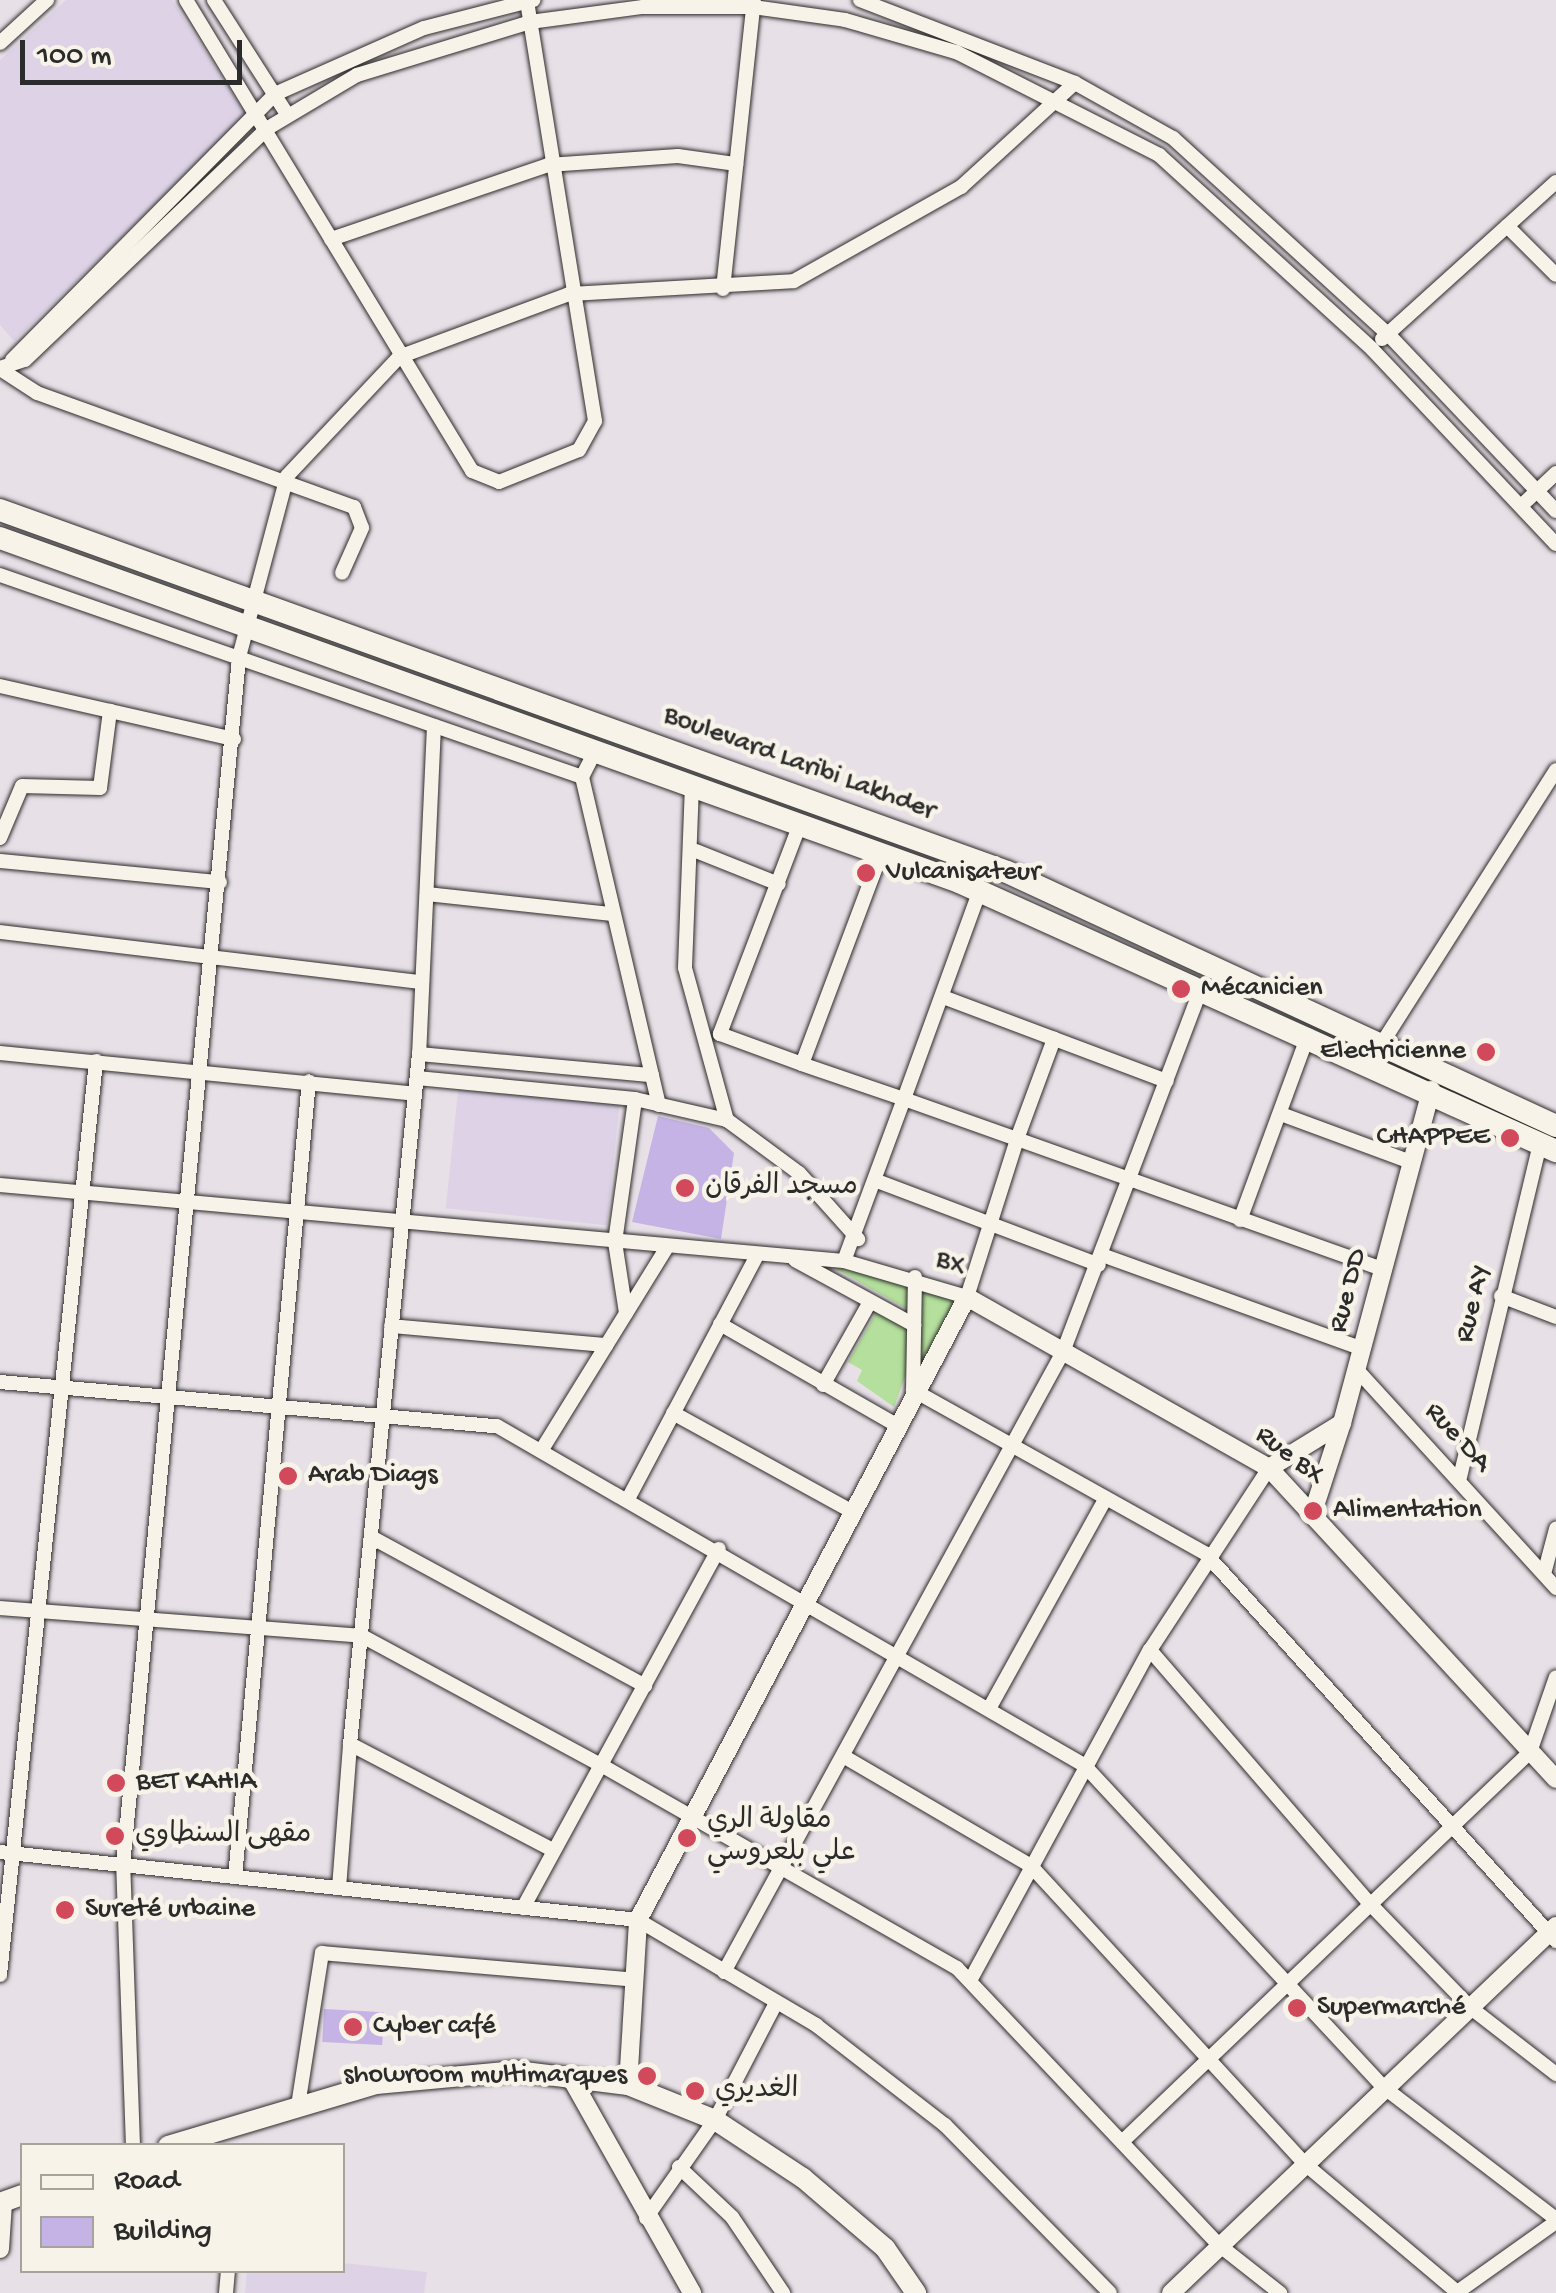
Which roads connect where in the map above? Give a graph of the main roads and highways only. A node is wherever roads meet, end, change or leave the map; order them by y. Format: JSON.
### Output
{"nodes":[{"id":1,"x":0,"y":510,"type":"edge"},
{"id":2,"x":0,"y":538,"type":"edge"},
{"id":3,"x":1440,"y":1066,"type":"junction"},
{"id":4,"x":1431,"y":1090,"type":"junction"},
{"id":5,"x":1551,"y":1140,"type":"edge"},
{"id":6,"x":222,"y":2137,"type":"edge"},
{"id":7,"x":186,"y":2143,"type":"edge"},
{"id":8,"x":916,"y":2293,"type":"edge"}],
"edges":[{"from":1,"to":3,"type":"main road","name":"Boulevard Laribi Lakhder"},
{"from":2,"to":4,"type":"main road","name":"Boulevard Laribi Lakhder"},
{"from":3,"to":4,"type":"main road"},
{"from":3,"to":5,"type":"main road","name":"Boulevard Laribi Lakhder"},
{"from":4,"to":5,"type":"main road","name":"Boulevard Laribi Lakhder"},
{"from":6,"to":7,"type":"main road"},
{"from":6,"to":8,"type":"main road"}]}
